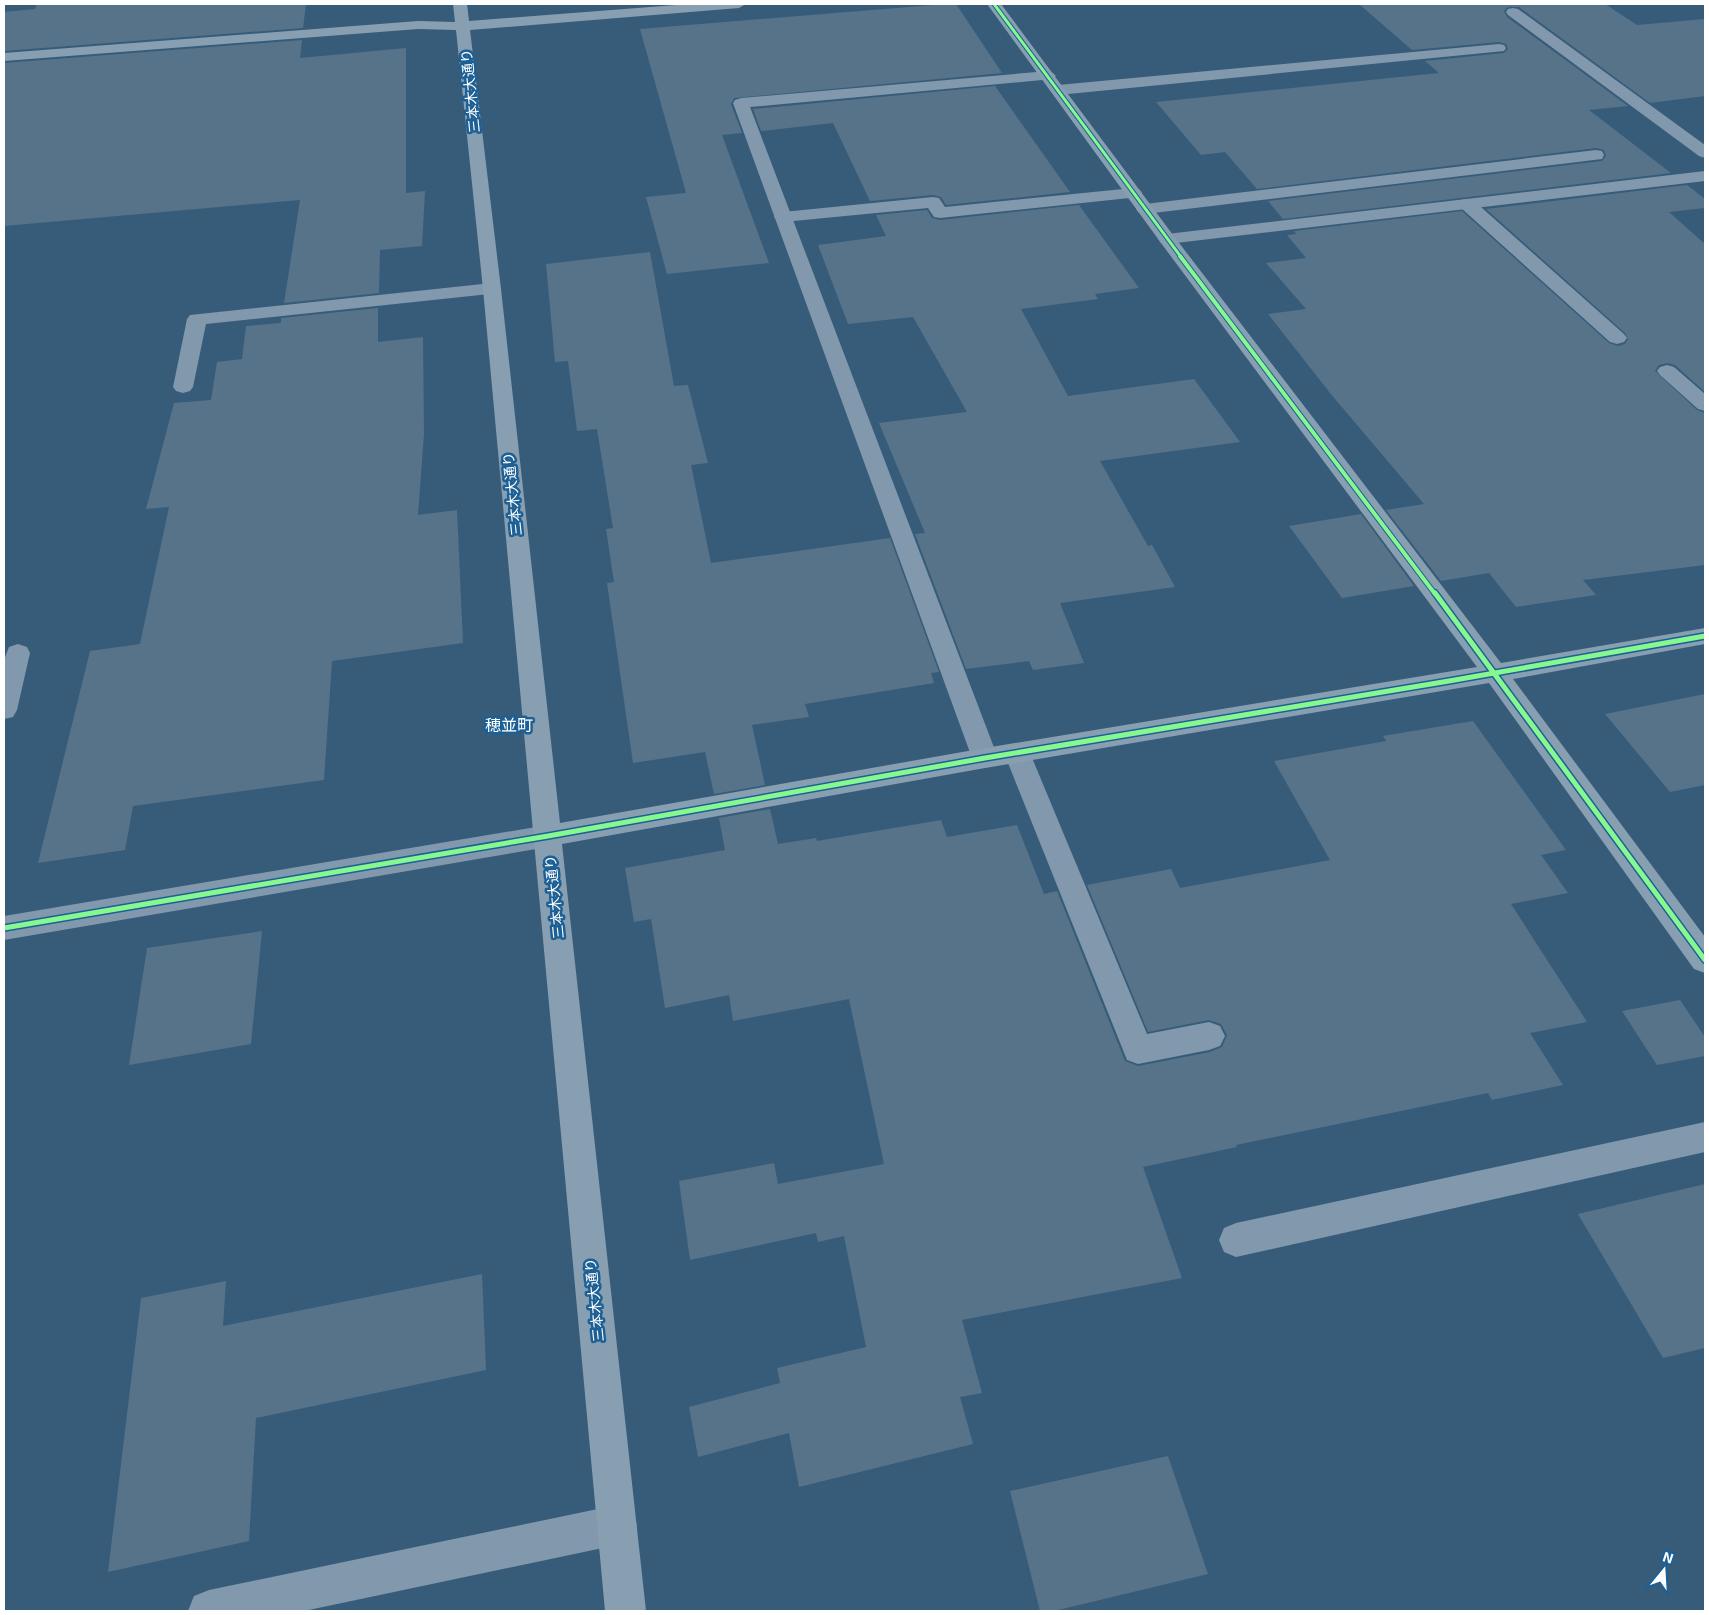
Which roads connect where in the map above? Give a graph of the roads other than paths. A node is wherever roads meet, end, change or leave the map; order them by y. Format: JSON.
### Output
{"nodes":[{"id":1,"x":739,"y":4,"type":"edge"},
{"id":2,"x":994,"y":4,"type":"edge"},
{"id":3,"x":479,"y":10,"type":"dead end"},
{"id":4,"x":1513,"y":12,"type":"dead end"},
{"id":5,"x":462,"y":14,"type":"edge"},
{"id":6,"x":1499,"y":48,"type":"dead end"},
{"id":7,"x":4,"y":57,"type":"edge"},
{"id":8,"x":1053,"y":83,"type":"junction"},
{"id":9,"x":1705,"y":153,"type":"edge"},
{"id":10,"x":1596,"y":155,"type":"dead end"},
{"id":11,"x":1705,"y":176,"type":"edge"},
{"id":12,"x":1133,"y":193,"type":"junction"},
{"id":13,"x":1468,"y":204,"type":"junction"},
{"id":14,"x":1145,"y":209,"type":"junction"},
{"id":15,"x":784,"y":217,"type":"junction"},
{"id":16,"x":1167,"y":238,"type":"junction"},
{"id":17,"x":492,"y":289,"type":"junction"},
{"id":18,"x":1616,"y":338,"type":"dead end"},
{"id":19,"x":1667,"y":372,"type":"dead end"},
{"id":20,"x":183,"y":387,"type":"dead end"},
{"id":21,"x":1705,"y":406,"type":"edge"},
{"id":22,"x":1705,"y":636,"type":"edge"},
{"id":23,"x":18,"y":653,"type":"dead end"},
{"id":24,"x":1495,"y":673,"type":"junction"},
{"id":25,"x":4,"y":710,"type":"edge"},
{"id":26,"x":1017,"y":753,"type":"junction"},
{"id":27,"x":985,"y":758,"type":"junction"},
{"id":28,"x":548,"y":836,"type":"junction"},
{"id":29,"x":4,"y":928,"type":"edge"},
{"id":30,"x":1705,"y":960,"type":"edge"},
{"id":31,"x":1209,"y":1036,"type":"dead end"},
{"id":32,"x":1705,"y":1137,"type":"edge"},
{"id":33,"x":1236,"y":1240,"type":"dead end"},
{"id":34,"x":617,"y":1525,"type":"junction"},
{"id":35,"x":209,"y":1611,"type":"edge"},
{"id":36,"x":626,"y":1611,"type":"edge"}],
"edges":[{"from":1,"to":5,"type":"street"},
{"from":2,"to":8,"type":"street"},
{"from":3,"to":5,"type":"street"},
{"from":4,"to":9,"type":"street"},
{"from":5,"to":7,"type":"street"},
{"from":5,"to":17,"type":"street","name":"三本木大通り"},
{"from":6,"to":8,"type":"street"},
{"from":8,"to":12,"type":"street"},
{"from":8,"to":15,"type":"street"},
{"from":10,"to":14,"type":"street"},
{"from":11,"to":13,"type":"street"},
{"from":12,"to":14,"type":"street"},
{"from":12,"to":15,"type":"street"},
{"from":13,"to":16,"type":"street"},
{"from":13,"to":18,"type":"street"},
{"from":14,"to":16,"type":"street"},
{"from":15,"to":27,"type":"street"},
{"from":16,"to":24,"type":"street"},
{"from":17,"to":20,"type":"street"},
{"from":17,"to":28,"type":"street","name":"三本木大通り"},
{"from":19,"to":21,"type":"street"},
{"from":22,"to":24,"type":"street"},
{"from":23,"to":25,"type":"street"},
{"from":24,"to":26,"type":"street"},
{"from":24,"to":30,"type":"street"},
{"from":26,"to":27,"type":"street"},
{"from":26,"to":31,"type":"street"},
{"from":27,"to":28,"type":"street"},
{"from":28,"to":29,"type":"street"},
{"from":28,"to":34,"type":"street","name":"三本木大通り"},
{"from":32,"to":33,"type":"street"},
{"from":34,"to":35,"type":"street"},
{"from":34,"to":36,"type":"street","name":"三本木大通り"}]}
